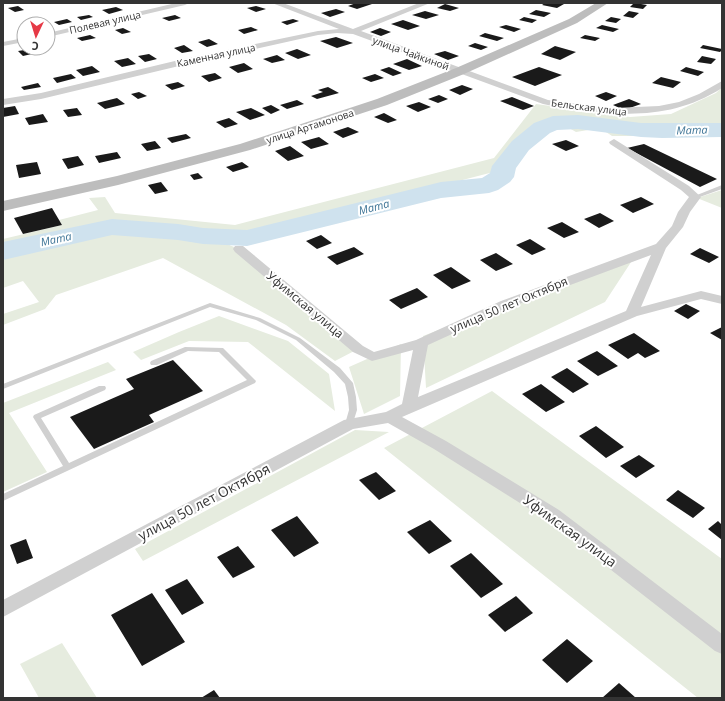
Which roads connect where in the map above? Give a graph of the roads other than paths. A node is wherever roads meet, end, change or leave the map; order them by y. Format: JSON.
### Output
{"nodes":[{"id":1,"x":185,"y":3,"type":"edge"},
{"id":2,"x":276,"y":3,"type":"edge"},
{"id":3,"x":426,"y":3,"type":"edge"},
{"id":4,"x":602,"y":3,"type":"edge"},
{"id":5,"x":352,"y":32,"type":"junction"},
{"id":6,"x":56,"y":33,"type":"edge"},
{"id":7,"x":16,"y":42,"type":"edge"},
{"id":8,"x":3,"y":44,"type":"edge"},
{"id":9,"x":460,"y":71,"type":"junction"},
{"id":10,"x":722,"y":84,"type":"edge"},
{"id":11,"x":3,"y":102,"type":"edge"},
{"id":12,"x":546,"y":102,"type":"joint"},
{"id":13,"x":614,"y":142,"type":"dead end"},
{"id":14,"x":722,"y":187,"type":"edge"},
{"id":15,"x":695,"y":197,"type":"junction"},
{"id":16,"x":3,"y":206,"type":"edge"},
{"id":17,"x":660,"y":247,"type":"junction"},
{"id":18,"x":239,"y":249,"type":"dead end"},
{"id":19,"x":722,"y":300,"type":"edge"},
{"id":20,"x":632,"y":313,"type":"junction"},
{"id":21,"x":421,"y":343,"type":"junction"},
{"id":22,"x":372,"y":357,"type":"joint"},
{"id":23,"x":154,"y":363,"type":"dead end"},
{"id":24,"x":3,"y":387,"type":"edge"},
{"id":25,"x":102,"y":388,"type":"dead end"},
{"id":26,"x":409,"y":407,"type":"junction"},
{"id":27,"x":390,"y":417,"type":"junction"},
{"id":28,"x":349,"y":424,"type":"junction"},
{"id":29,"x":68,"y":468,"type":"junction"},
{"id":30,"x":3,"y":498,"type":"edge"},
{"id":31,"x":3,"y":609,"type":"edge"},
{"id":32,"x":722,"y":645,"type":"edge"}],
"edges":[{"from":1,"to":6,"type":"street","name":"Полевая улица"},
{"from":2,"to":5,"type":"street","name":"улица Чайкиной"},
{"from":3,"to":5,"type":"street","name":"Каменная улица"},
{"from":4,"to":9,"type":"street","name":"улица Артамонова"},
{"from":5,"to":9,"type":"street","name":"улица Чайкиной"},
{"from":5,"to":11,"type":"street","name":"Каменная улица"},
{"from":7,"to":8,"type":"street"},
{"from":9,"to":12,"type":"street","name":"улица Чайкиной"},
{"from":9,"to":16,"type":"street","name":"улица Артамонова"},
{"from":10,"to":12,"type":"street","name":"Бельская улица"},
{"from":13,"to":15,"type":"street"},
{"from":14,"to":15,"type":"lane"},
{"from":15,"to":17,"type":"street","name":"улица 50 лет Октября"},
{"from":17,"to":20,"type":"street","name":"улица 50 лет Октября"},
{"from":17,"to":21,"type":"street","name":"улица 50 лет Октября"},
{"from":18,"to":22,"type":"street","name":"Уфимская улица"},
{"from":19,"to":20,"type":"street","name":"улица 50 лет Октября"},
{"from":20,"to":26,"type":"street","name":"улица 50 лет Октября"},
{"from":21,"to":22,"type":"street","name":"улица 50 лет Октября"},
{"from":21,"to":26,"type":"street"},
{"from":23,"to":29,"type":"lane"},
{"from":24,"to":28,"type":"lane"},
{"from":25,"to":29,"type":"lane"},
{"from":26,"to":27,"type":"street","name":"улица 50 лет Октября"},
{"from":27,"to":28,"type":"street","name":"улица 50 лет Октября"},
{"from":27,"to":32,"type":"street","name":"Уфимская улица"},
{"from":28,"to":31,"type":"street","name":"улица 50 лет Октября"},
{"from":29,"to":30,"type":"lane"}]}
